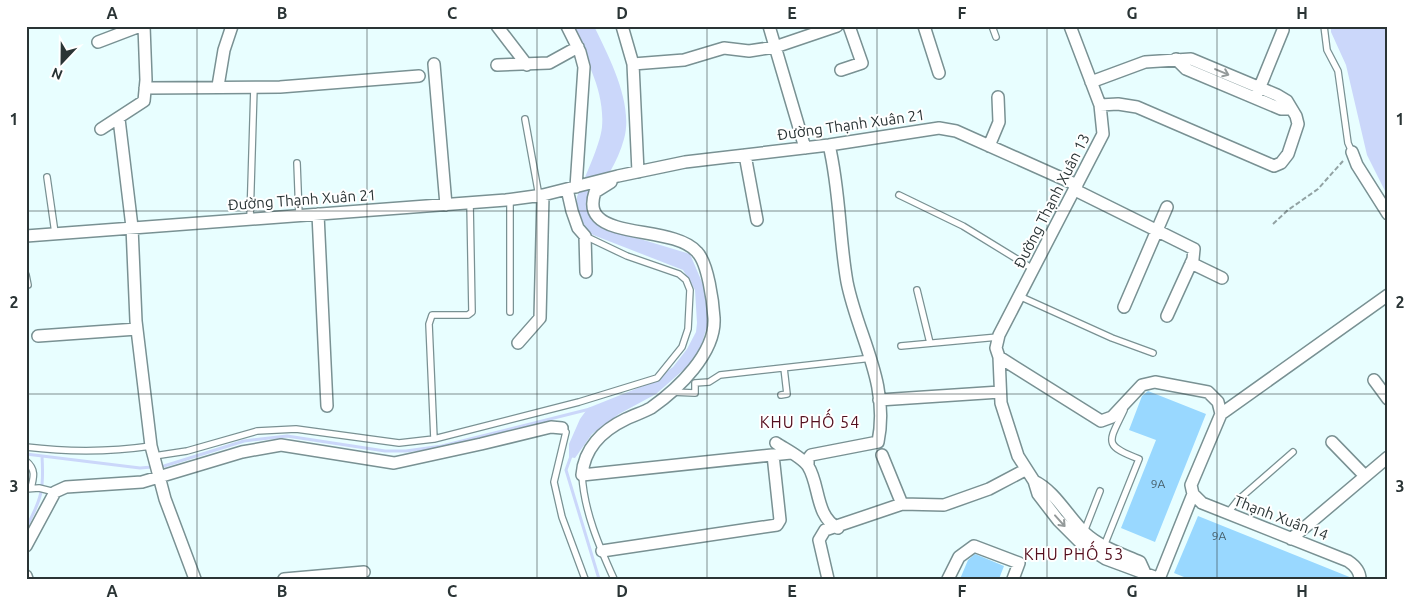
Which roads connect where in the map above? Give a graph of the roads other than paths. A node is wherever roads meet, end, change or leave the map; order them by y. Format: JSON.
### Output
{"nodes":[{"id":1,"x":142,"y":26,"type":"edge"},
{"id":2,"x":232,"y":26,"type":"edge"},
{"id":3,"x":497,"y":26,"type":"edge"},
{"id":4,"x":567,"y":26,"type":"edge"},
{"id":5,"x":622,"y":26,"type":"edge"},
{"id":6,"x":769,"y":26,"type":"edge"},
{"id":7,"x":836,"y":26,"type":"edge"},
{"id":8,"x":849,"y":26,"type":"edge"},
{"id":9,"x":924,"y":26,"type":"edge"},
{"id":10,"x":992,"y":26,"type":"edge"},
{"id":11,"x":1324,"y":26,"type":"edge"},
{"id":12,"x":1073,"y":27,"type":"edge"},
{"id":13,"x":819,"y":30,"type":"edge"},
{"id":14,"x":1284,"y":30,"type":"dead end"},
{"id":15,"x":996,"y":37,"type":"dead end"},
{"id":16,"x":98,"y":42,"type":"dead end"},
{"id":17,"x":578,"y":47,"type":"junction"},
{"id":18,"x":775,"y":47,"type":"junction"},
{"id":19,"x":434,"y":64,"type":"dead end"},
{"id":20,"x":633,"y":64,"type":"junction"},
{"id":21,"x":497,"y":65,"type":"dead end"},
{"id":22,"x":527,"y":65,"type":"junction"},
{"id":23,"x":841,"y":70,"type":"dead end"},
{"id":24,"x":939,"y":73,"type":"dead end"},
{"id":25,"x":419,"y":76,"type":"dead end"},
{"id":26,"x":1091,"y":82,"type":"junction"},
{"id":27,"x":218,"y":86,"type":"junction"},
{"id":28,"x":254,"y":87,"type":"junction"},
{"id":29,"x":145,"y":88,"type":"junction"},
{"id":30,"x":1258,"y":93,"type":"junction"},
{"id":31,"x":998,"y":97,"type":"dead end"},
{"id":32,"x":1100,"y":105,"type":"junction"},
{"id":33,"x":119,"y":119,"type":"junction"},
{"id":34,"x":525,"y":119,"type":"dead end"},
{"id":35,"x":101,"y":129,"type":"dead end"},
{"id":36,"x":829,"y":145,"type":"junction"},
{"id":37,"x":989,"y":146,"type":"junction"},
{"id":38,"x":805,"y":148,"type":"junction"},
{"id":39,"x":1352,"y":152,"type":"joint"},
{"id":40,"x":745,"y":155,"type":"junction"},
{"id":41,"x":297,"y":163,"type":"dead end"},
{"id":42,"x":638,"y":172,"type":"junction"},
{"id":43,"x":621,"y":175,"type":"junction"},
{"id":44,"x":47,"y":178,"type":"dead end"},
{"id":45,"x":574,"y":188,"type":"junction"},
{"id":46,"x":1076,"y":188,"type":"junction"},
{"id":47,"x":541,"y":195,"type":"junction"},
{"id":48,"x":899,"y":195,"type":"dead end"},
{"id":49,"x":510,"y":199,"type":"junction"},
{"id":50,"x":470,"y":203,"type":"junction"},
{"id":51,"x":446,"y":205,"type":"junction"},
{"id":52,"x":1167,"y":207,"type":"dead end"},
{"id":53,"x":318,"y":214,"type":"junction"},
{"id":54,"x":1388,"y":214,"type":"edge"},
{"id":55,"x":299,"y":215,"type":"junction"},
{"id":56,"x":250,"y":218,"type":"junction"},
{"id":57,"x":757,"y":220,"type":"dead end"},
{"id":58,"x":132,"y":227,"type":"junction"},
{"id":59,"x":1156,"y":230,"type":"junction"},
{"id":60,"x":55,"y":234,"type":"junction"},
{"id":61,"x":26,"y":236,"type":"edge"},
{"id":62,"x":585,"y":236,"type":"junction"},
{"id":63,"x":1191,"y":263,"type":"junction"},
{"id":64,"x":1033,"y":269,"type":"junction"},
{"id":65,"x":586,"y":272,"type":"dead end"},
{"id":66,"x":26,"y":275,"type":"edge"},
{"id":67,"x":1222,"y":278,"type":"dead end"},
{"id":68,"x":28,"y":285,"type":"dead end"},
{"id":69,"x":917,"y":290,"type":"dead end"},
{"id":70,"x":1388,"y":294,"type":"edge"},
{"id":71,"x":1019,"y":296,"type":"junction"},
{"id":72,"x":1124,"y":306,"type":"dead end"},
{"id":73,"x":510,"y":312,"type":"dead end"},
{"id":74,"x":1167,"y":316,"type":"dead end"},
{"id":75,"x":137,"y":329,"type":"junction"},
{"id":76,"x":38,"y":336,"type":"dead end"},
{"id":77,"x":998,"y":337,"type":"junction"},
{"id":78,"x":518,"y":342,"type":"dead end"},
{"id":79,"x":930,"y":343,"type":"junction"},
{"id":80,"x":901,"y":346,"type":"dead end"},
{"id":81,"x":1153,"y":353,"type":"dead end"},
{"id":82,"x":1000,"y":357,"type":"junction"},
{"id":83,"x":872,"y":358,"type":"junction"},
{"id":84,"x":784,"y":368,"type":"junction"},
{"id":85,"x":1374,"y":380,"type":"dead end"},
{"id":86,"x":669,"y":392,"type":"junction"},
{"id":87,"x":1000,"y":392,"type":"junction"},
{"id":88,"x":781,"y":395,"type":"dead end"},
{"id":89,"x":1387,"y":395,"type":"edge"},
{"id":90,"x":880,"y":400,"type":"junction"},
{"id":91,"x":1128,"y":400,"type":"junction"},
{"id":92,"x":327,"y":406,"type":"dead end"},
{"id":93,"x":1221,"y":414,"type":"junction"},
{"id":94,"x":562,"y":428,"type":"joint"},
{"id":95,"x":434,"y":439,"type":"junction"},
{"id":96,"x":1332,"y":442,"type":"dead end"},
{"id":97,"x":776,"y":443,"type":"dead end"},
{"id":98,"x":26,"y":446,"type":"edge"},
{"id":99,"x":1293,"y":452,"type":"dead end"},
{"id":100,"x":153,"y":454,"type":"junction"},
{"id":101,"x":792,"y":454,"type":"junction"},
{"id":102,"x":774,"y":455,"type":"junction"},
{"id":103,"x":882,"y":455,"type":"dead end"},
{"id":104,"x":1388,"y":457,"type":"edge"},
{"id":105,"x":26,"y":461,"type":"edge"},
{"id":106,"x":808,"y":465,"type":"junction"},
{"id":107,"x":1025,"y":470,"type":"junction"},
{"id":108,"x":159,"y":475,"type":"junction"},
{"id":109,"x":582,"y":475,"type":"junction"},
{"id":110,"x":1364,"y":476,"type":"junction"},
{"id":111,"x":1034,"y":481,"type":"junction"},
{"id":112,"x":29,"y":488,"type":"edge"},
{"id":113,"x":1192,"y":490,"type":"junction"},
{"id":114,"x":52,"y":491,"type":"junction"},
{"id":115,"x":1100,"y":491,"type":"dead end"},
{"id":116,"x":902,"y":504,"type":"junction"},
{"id":117,"x":1227,"y":514,"type":"junction"},
{"id":118,"x":838,"y":528,"type":"junction"},
{"id":119,"x":1084,"y":532,"type":"junction"},
{"id":120,"x":1291,"y":539,"type":"junction"},
{"id":121,"x":26,"y":546,"type":"edge"},
{"id":122,"x":1104,"y":546,"type":"junction"},
{"id":123,"x":602,"y":551,"type":"junction"},
{"id":124,"x":364,"y":572,"type":"dead end"},
{"id":125,"x":1145,"y":573,"type":"junction"},
{"id":126,"x":195,"y":579,"type":"edge"},
{"id":127,"x":284,"y":579,"type":"edge"},
{"id":128,"x":585,"y":579,"type":"edge"},
{"id":129,"x":614,"y":579,"type":"edge"},
{"id":130,"x":828,"y":579,"type":"edge"},
{"id":131,"x":948,"y":579,"type":"edge"},
{"id":132,"x":1013,"y":579,"type":"edge"},
{"id":133,"x":1159,"y":579,"type":"edge"},
{"id":134,"x":1360,"y":579,"type":"edge"}],
"edges":[{"from":1,"to":16,"type":"street"},
{"from":1,"to":29,"type":"street"},
{"from":2,"to":27,"type":"street"},
{"from":3,"to":22,"type":"street"},
{"from":4,"to":17,"type":"street"},
{"from":5,"to":20,"type":"street"},
{"from":6,"to":18,"type":"street"},
{"from":7,"to":13,"type":"street"},
{"from":8,"to":23,"type":"street"},
{"from":9,"to":24,"type":"street"},
{"from":10,"to":15,"type":"lane"},
{"from":11,"to":39,"type":"lane"},
{"from":12,"to":26,"type":"street","name":"Đường Thạnh Xuân 13"},
{"from":13,"to":18,"type":"street"},
{"from":14,"to":30,"type":"street"},
{"from":17,"to":22,"type":"street"},
{"from":17,"to":45,"type":"street"},
{"from":18,"to":20,"type":"street"},
{"from":18,"to":38,"type":"street"},
{"from":19,"to":51,"type":"street"},
{"from":20,"to":42,"type":"street"},
{"from":21,"to":22,"type":"street"},
{"from":25,"to":28,"type":"street"},
{"from":26,"to":30,"type":"street"},
{"from":26,"to":32,"type":"street","name":"Đường Thạnh Xuân 13"},
{"from":27,"to":28,"type":"street"},
{"from":27,"to":29,"type":"street"},
{"from":28,"to":56,"type":"lane"},
{"from":29,"to":33,"type":"street"},
{"from":30,"to":32,"type":"street"},
{"from":31,"to":37,"type":"street"},
{"from":32,"to":46,"type":"street","name":"Đường Thạnh Xuân 13"},
{"from":33,"to":35,"type":"street"},
{"from":33,"to":58,"type":"street"},
{"from":34,"to":47,"type":"lane"},
{"from":36,"to":37,"type":"street","name":"Đường Thạnh Xuân 21"},
{"from":36,"to":38,"type":"street","name":"Đường Thạnh Xuân 21"},
{"from":36,"to":83,"type":"street"},
{"from":37,"to":46,"type":"street","name":"Đường Thạnh Xuân 21"},
{"from":38,"to":40,"type":"street","name":"Đường Thạnh Xuân 21"},
{"from":39,"to":54,"type":"street"},
{"from":40,"to":42,"type":"street","name":"Đường Thạnh Xuân 21"},
{"from":40,"to":57,"type":"street"},
{"from":41,"to":55,"type":"lane"},
{"from":42,"to":43,"type":"street","name":"Đường Thạnh Xuân 21"},
{"from":43,"to":45,"type":"street","name":"Đường Thạnh Xuân 21"},
{"from":43,"to":86,"type":"street"},
{"from":44,"to":60,"type":"lane"},
{"from":45,"to":47,"type":"street","name":"Đường Thạnh Xuân 21"},
{"from":45,"to":62,"type":"street"},
{"from":46,"to":59,"type":"street","name":"Đường Thạnh Xuân 21"},
{"from":46,"to":64,"type":"street","name":"Đường Thạnh Xuân 13"},
{"from":47,"to":49,"type":"street","name":"Đường Thạnh Xuân 21"},
{"from":47,"to":78,"type":"street"},
{"from":48,"to":64,"type":"lane"},
{"from":49,"to":50,"type":"street","name":"Đường Thạnh Xuân 21"},
{"from":49,"to":73,"type":"lane"},
{"from":50,"to":51,"type":"street","name":"Đường Thạnh Xuân 21"},
{"from":50,"to":95,"type":"lane"},
{"from":51,"to":53,"type":"street","name":"Đường Thạnh Xuân 21"},
{"from":52,"to":59,"type":"street"},
{"from":53,"to":55,"type":"street","name":"Đường Thạnh Xuân 21"},
{"from":53,"to":92,"type":"street"},
{"from":55,"to":56,"type":"street","name":"Đường Thạnh Xuân 21"},
{"from":56,"to":58,"type":"street","name":"Đường Thạnh Xuân 21"},
{"from":58,"to":60,"type":"street","name":"Đường Thạnh Xuân 21"},
{"from":58,"to":75,"type":"street"},
{"from":59,"to":63,"type":"street","name":"Đường Thạnh Xuân 21"},
{"from":59,"to":72,"type":"street"},
{"from":60,"to":61,"type":"street","name":"Đường Thạnh Xuân 21"},
{"from":62,"to":65,"type":"street"},
{"from":62,"to":95,"type":"lane"},
{"from":63,"to":67,"type":"street"},
{"from":63,"to":74,"type":"street"},
{"from":64,"to":71,"type":"street","name":"Đường Thạnh Xuân 13"},
{"from":66,"to":68,"type":"lane"},
{"from":69,"to":79,"type":"lane"},
{"from":70,"to":93,"type":"street"},
{"from":71,"to":77,"type":"street","name":"Đường Thạnh Xuân 13"},
{"from":71,"to":81,"type":"lane"},
{"from":75,"to":76,"type":"street"},
{"from":75,"to":100,"type":"street"},
{"from":77,"to":79,"type":"lane"},
{"from":77,"to":82,"type":"street"},
{"from":79,"to":80,"type":"lane"},
{"from":82,"to":87,"type":"street"},
{"from":82,"to":91,"type":"street"},
{"from":83,"to":84,"type":"lane"},
{"from":83,"to":90,"type":"street"},
{"from":84,"to":86,"type":"lane"},
{"from":84,"to":88,"type":"lane"},
{"from":85,"to":89,"type":"street"},
{"from":86,"to":109,"type":"street"},
{"from":87,"to":90,"type":"street"},
{"from":87,"to":107,"type":"street"},
{"from":90,"to":106,"type":"street"},
{"from":91,"to":93,"type":"street"},
{"from":91,"to":122,"type":"lane"},
{"from":93,"to":113,"type":"street"},
{"from":94,"to":108,"type":"street"},
{"from":94,"to":128,"type":"lane"},
{"from":95,"to":100,"type":"lane"},
{"from":96,"to":110,"type":"street"},
{"from":97,"to":101,"type":"street"},
{"from":98,"to":100,"type":"lane"},
{"from":99,"to":117,"type":"lane"},
{"from":100,"to":108,"type":"street"},
{"from":101,"to":102,"type":"street"},
{"from":101,"to":106,"type":"street"},
{"from":102,"to":109,"type":"street"},
{"from":102,"to":123,"type":"street"},
{"from":103,"to":116,"type":"street"},
{"from":104,"to":110,"type":"street"},
{"from":105,"to":112,"type":"lane"},
{"from":106,"to":118,"type":"street"},
{"from":107,"to":111,"type":"street"},
{"from":107,"to":116,"type":"street"},
{"from":108,"to":114,"type":"street"},
{"from":108,"to":126,"type":"street"},
{"from":109,"to":123,"type":"lane"},
{"from":110,"to":120,"type":"street"},
{"from":111,"to":119,"type":"street"},
{"from":111,"to":125,"type":"street","one_way":true},
{"from":112,"to":114,"type":"lane"},
{"from":113,"to":117,"type":"street","name":"Thạnh Xuân 14"},
{"from":113,"to":133,"type":"street"},
{"from":114,"to":121,"type":"street"},
{"from":115,"to":119,"type":"lane"},
{"from":116,"to":118,"type":"street"},
{"from":117,"to":120,"type":"street","name":"Thạnh Xuân 14"},
{"from":118,"to":130,"type":"street"},
{"from":119,"to":122,"type":"street"},
{"from":120,"to":134,"type":"street","name":"Thạnh Xuân 14"},
{"from":122,"to":125,"type":"street"},
{"from":123,"to":129,"type":"lane"},
{"from":124,"to":127,"type":"street"},
{"from":125,"to":133,"type":"street"},
{"from":131,"to":132,"type":"street"}]}
